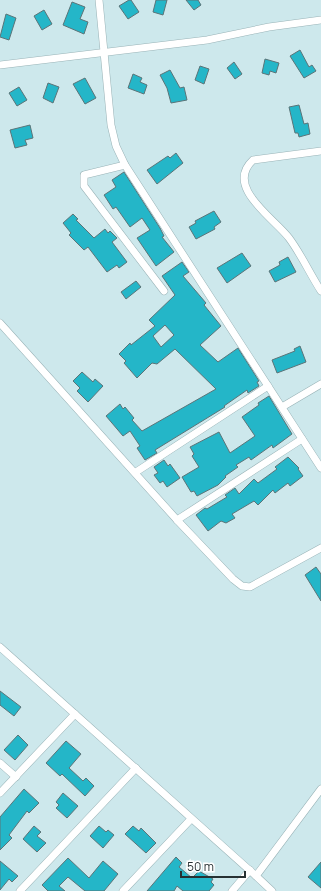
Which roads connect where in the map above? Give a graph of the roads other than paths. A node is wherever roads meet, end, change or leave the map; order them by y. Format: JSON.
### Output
{"nodes":[{"id":1,"x":99,"y":0,"type":"edge"},
{"id":2,"x":321,"y":20,"type":"edge"},
{"id":3,"x":105,"y":53,"type":"junction"},
{"id":4,"x":0,"y":65,"type":"edge"},
{"id":5,"x":321,"y":151,"type":"edge"},
{"id":6,"x":125,"y":165,"type":"junction"},
{"id":7,"x":164,"y":291,"type":"dead end"},
{"id":8,"x":321,"y":291,"type":"edge"},
{"id":9,"x":0,"y":323,"type":"edge"},
{"id":10,"x":321,"y":384,"type":"edge"},
{"id":11,"x":268,"y":386,"type":"junction"},
{"id":12,"x":282,"y":407,"type":"junction"},
{"id":13,"x":302,"y":439,"type":"junction"},
{"id":14,"x":321,"y":468,"type":"edge"},
{"id":15,"x":136,"y":472,"type":"junction"},
{"id":16,"x":177,"y":520,"type":"junction"},
{"id":17,"x":321,"y":548,"type":"edge"},
{"id":18,"x":0,"y":647,"type":"edge"},
{"id":19,"x":75,"y":714,"type":"junction"},
{"id":20,"x":0,"y":763,"type":"edge"},
{"id":21,"x":136,"y":768,"type":"junction"},
{"id":22,"x":16,"y":777,"type":"junction"},
{"id":23,"x":321,"y":789,"type":"edge"},
{"id":24,"x":0,"y":793,"type":"edge"},
{"id":25,"x":191,"y":819,"type":"junction"},
{"id":26,"x":250,"y":870,"type":"junction"},
{"id":27,"x":256,"y":876,"type":"junction"},
{"id":28,"x":20,"y":891,"type":"edge"},
{"id":29,"x":123,"y":891,"type":"edge"},
{"id":30,"x":232,"y":891,"type":"edge"},
{"id":31,"x":272,"y":891,"type":"edge"}],
"edges":[{"from":1,"to":3,"type":"street"},
{"from":2,"to":3,"type":"street"},
{"from":3,"to":4,"type":"street"},
{"from":3,"to":6,"type":"street"},
{"from":5,"to":8,"type":"street"},
{"from":6,"to":7,"type":"street"},
{"from":6,"to":11,"type":"street"},
{"from":9,"to":15,"type":"street"},
{"from":10,"to":12,"type":"street"},
{"from":11,"to":12,"type":"street"},
{"from":11,"to":15,"type":"street"},
{"from":12,"to":13,"type":"street"},
{"from":13,"to":14,"type":"street"},
{"from":13,"to":16,"type":"street"},
{"from":15,"to":16,"type":"street"},
{"from":16,"to":17,"type":"street"},
{"from":18,"to":19,"type":"street"},
{"from":19,"to":21,"type":"street"},
{"from":19,"to":22,"type":"street"},
{"from":20,"to":22,"type":"street"},
{"from":21,"to":25,"type":"street"},
{"from":21,"to":28,"type":"street"},
{"from":22,"to":24,"type":"street"},
{"from":23,"to":27,"type":"street"},
{"from":25,"to":26,"type":"street"},
{"from":25,"to":29,"type":"street"},
{"from":26,"to":27,"type":"street"},
{"from":26,"to":30,"type":"street"},
{"from":27,"to":31,"type":"street"}]}
